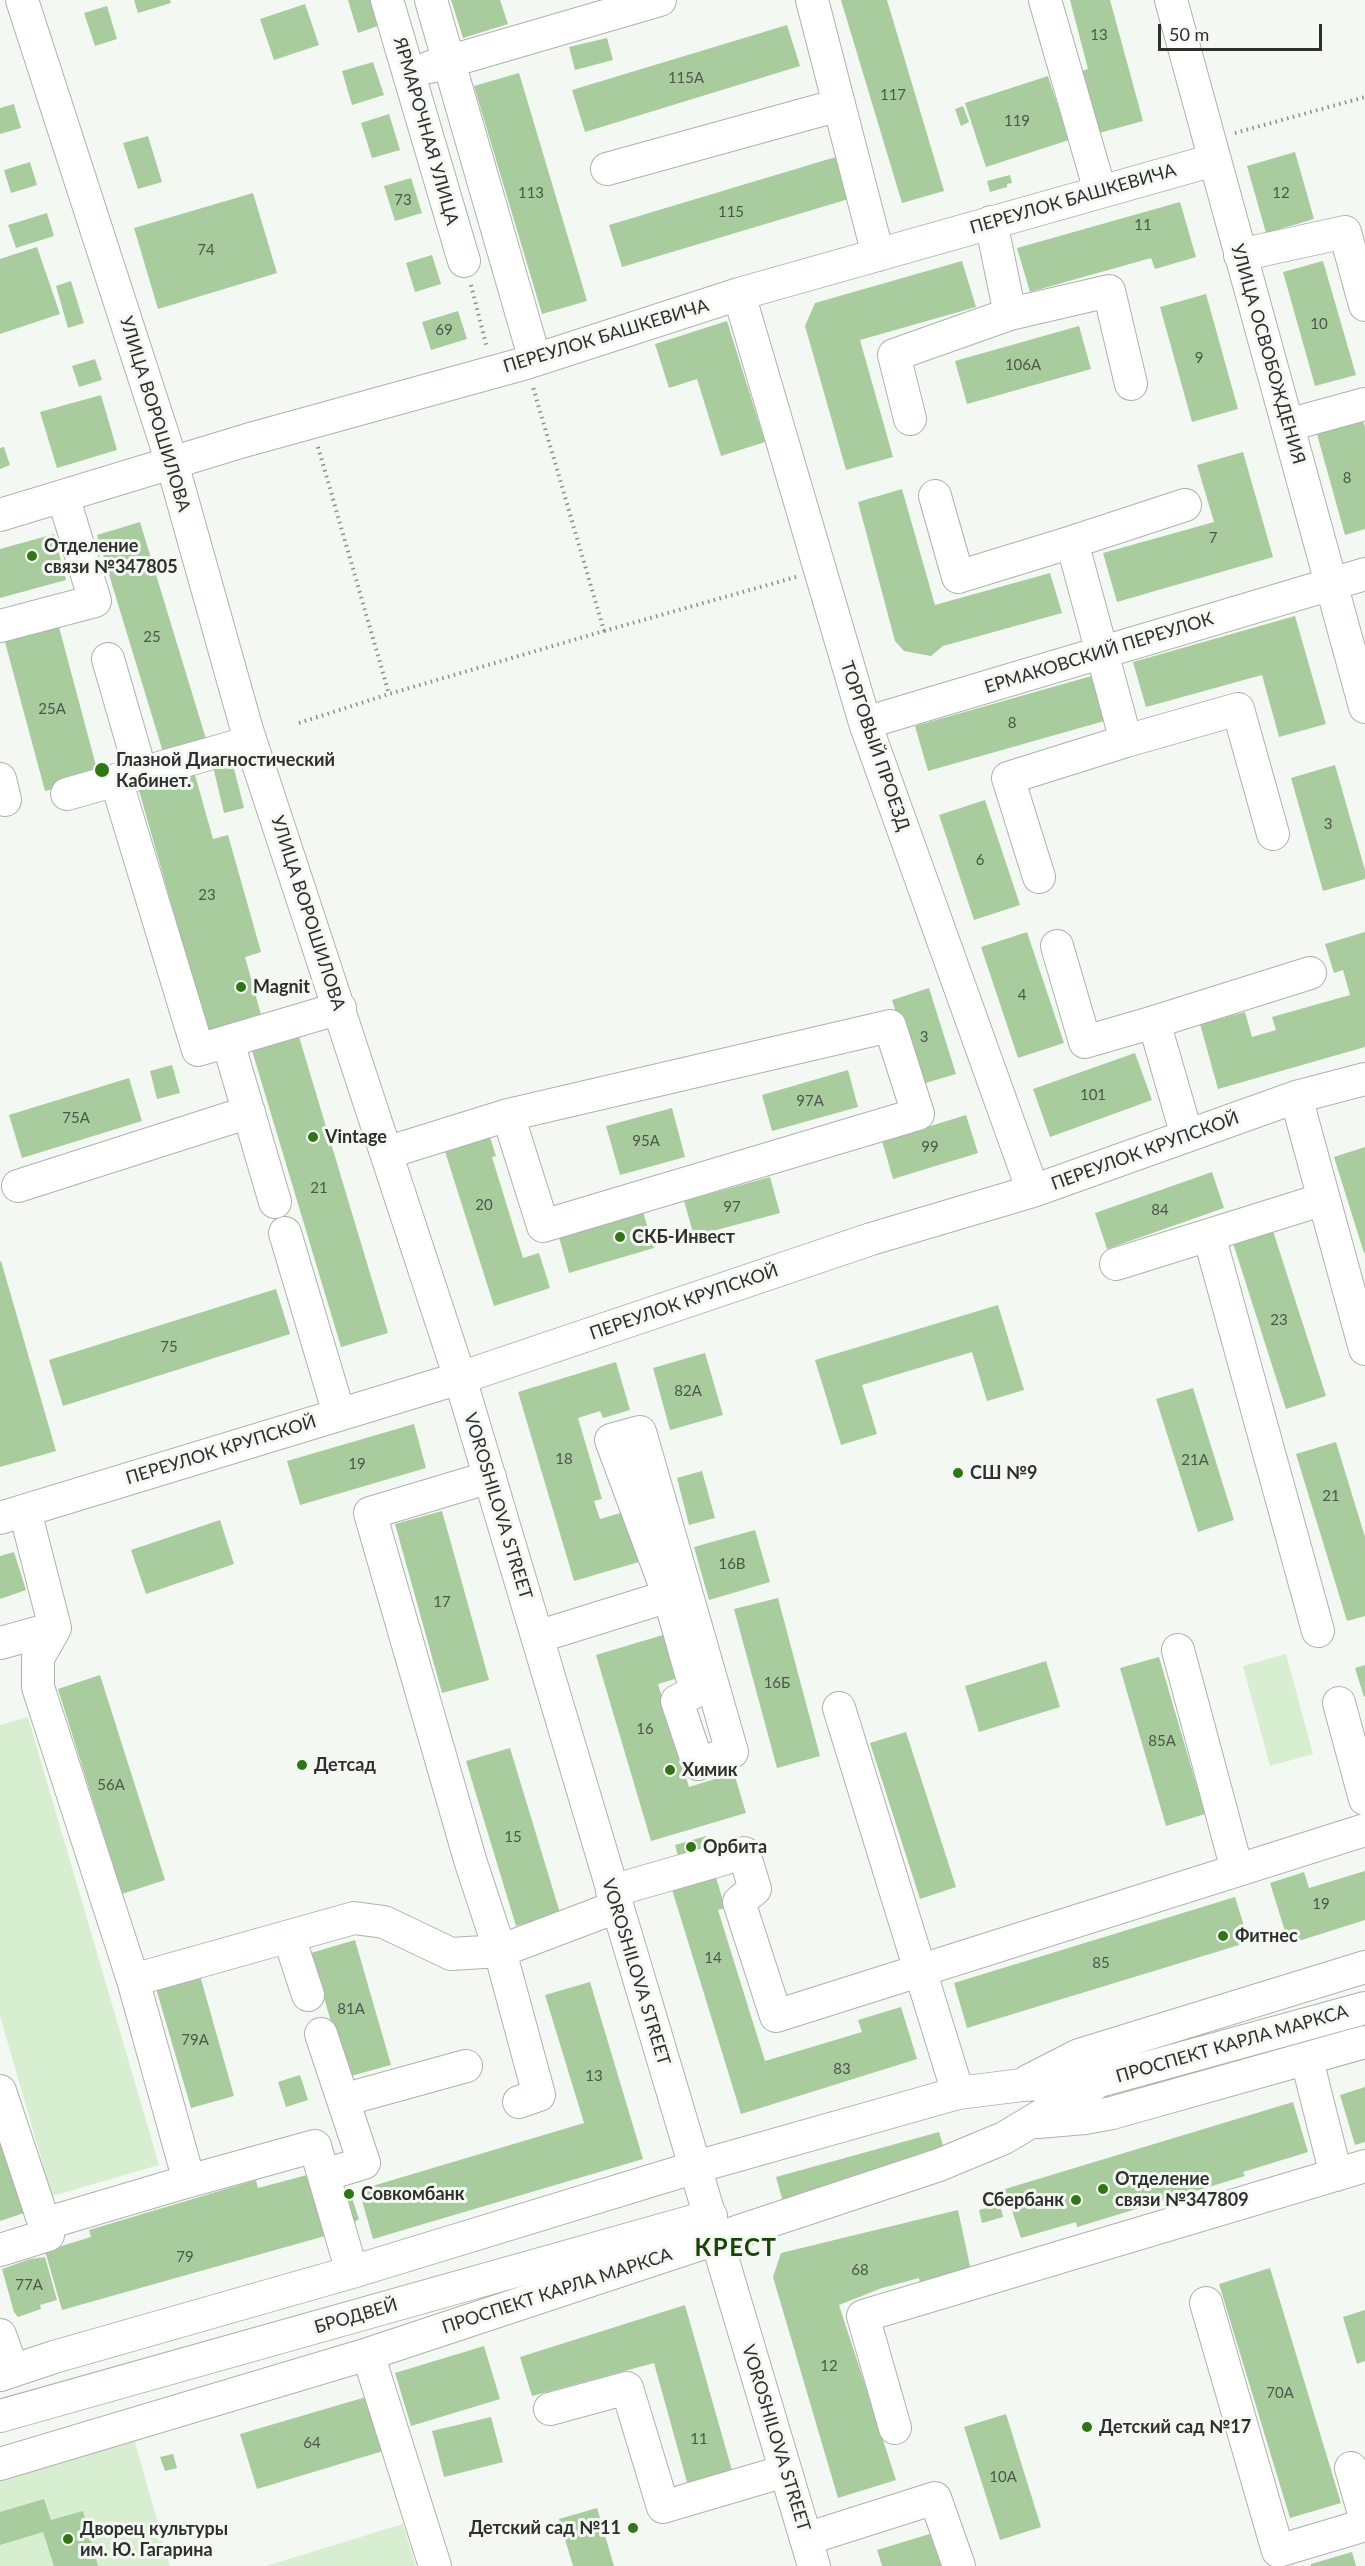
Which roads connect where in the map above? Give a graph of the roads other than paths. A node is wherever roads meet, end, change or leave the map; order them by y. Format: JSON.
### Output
{"nodes":[{"id":1,"x":22,"y":0,"type":"edge"},
{"id":2,"x":387,"y":0,"type":"edge"},
{"id":3,"x":432,"y":0,"type":"edge"},
{"id":4,"x":660,"y":0,"type":"edge"},
{"id":5,"x":812,"y":0,"type":"edge"},
{"id":6,"x":1045,"y":0,"type":"edge"},
{"id":7,"x":1171,"y":0,"type":"edge"},
{"id":8,"x":450,"y":62,"type":"junction"},
{"id":9,"x":409,"y":73,"type":"junction"},
{"id":10,"x":839,"y":105,"type":"junction"},
{"id":11,"x":1211,"y":150,"type":"junction"},
{"id":12,"x":607,"y":169,"type":"dead end"},
{"id":13,"x":1100,"y":190,"type":"junction"},
{"id":14,"x":991,"y":222,"type":"junction"},
{"id":15,"x":879,"y":255,"type":"junction"},
{"id":16,"x":1240,"y":255,"type":"junction"},
{"id":17,"x":464,"y":261,"type":"road end"},
{"id":18,"x":739,"y":294,"type":"junction"},
{"id":19,"x":1365,"y":305,"type":"edge"},
{"id":20,"x":1010,"y":314,"type":"junction"},
{"id":21,"x":530,"y":361,"type":"junction"},
{"id":22,"x":1131,"y":384,"type":"dead end"},
{"id":23,"x":1365,"y":404,"type":"edge"},
{"id":24,"x":910,"y":419,"type":"dead end"},
{"id":25,"x":1288,"y":425,"type":"junction"},
{"id":26,"x":172,"y":464,"type":"junction"},
{"id":27,"x":63,"y":496,"type":"junction"},
{"id":28,"x":935,"y":496,"type":"dead end"},
{"id":29,"x":1185,"y":505,"type":"dead end"},
{"id":30,"x":0,"y":515,"type":"edge"},
{"id":31,"x":1072,"y":542,"type":"junction"},
{"id":32,"x":1365,"y":574,"type":"edge"},
{"id":33,"x":1332,"y":584,"type":"junction"},
{"id":34,"x":0,"y":626,"type":"edge"},
{"id":35,"x":1102,"y":652,"type":"junction"},
{"id":36,"x":108,"y":659,"type":"dead end"},
{"id":37,"x":1365,"y":707,"type":"edge"},
{"id":38,"x":865,"y":723,"type":"junction"},
{"id":39,"x":1126,"y":741,"type":"junction"},
{"id":40,"x":251,"y":742,"type":"junction"},
{"id":41,"x":128,"y":777,"type":"junction"},
{"id":42,"x":67,"y":794,"type":"dead end"},
{"id":43,"x":1274,"y":834,"type":"dead end"},
{"id":44,"x":1039,"y":877,"type":"dead end"},
{"id":45,"x":1058,"y":946,"type":"dead end"},
{"id":46,"x":1310,"y":973,"type":"dead end"},
{"id":47,"x":340,"y":1008,"type":"junction"},
{"id":48,"x":1154,"y":1022,"type":"junction"},
{"id":49,"x":228,"y":1042,"type":"junction"},
{"id":50,"x":1365,"y":1079,"type":"edge"},
{"id":51,"x":1296,"y":1097,"type":"junction"},
{"id":52,"x":249,"y":1112,"type":"junction"},
{"id":53,"x":508,"y":1115,"type":"junction"},
{"id":54,"x":1186,"y":1136,"type":"junction"},
{"id":55,"x":386,"y":1153,"type":"junction"},
{"id":56,"x":18,"y":1186,"type":"dead end"},
{"id":57,"x":1033,"y":1191,"type":"junction"},
{"id":58,"x":1324,"y":1199,"type":"junction"},
{"id":59,"x":275,"y":1202,"type":"dead end"},
{"id":60,"x":285,"y":1233,"type":"dead end"},
{"id":61,"x":1209,"y":1235,"type":"junction"},
{"id":62,"x":1116,"y":1264,"type":"dead end"},
{"id":63,"x":1365,"y":1349,"type":"edge"},
{"id":64,"x":460,"y":1378,"type":"junction"},
{"id":65,"x":339,"y":1414,"type":"junction"},
{"id":66,"x":490,"y":1477,"type":"junction"},
{"id":67,"x":13,"y":1515,"type":"edge"},
{"id":68,"x":669,"y":1596,"type":"junction"},
{"id":69,"x":55,"y":1628,"type":"junction"},
{"id":70,"x":1318,"y":1631,"type":"dead end"},
{"id":71,"x":537,"y":1637,"type":"junction"},
{"id":72,"x":0,"y":1643,"type":"edge"},
{"id":73,"x":1178,"y":1650,"type":"dead end"},
{"id":74,"x":1339,"y":1703,"type":"dead end"},
{"id":75,"x":839,"y":1708,"type":"dead end"},
{"id":76,"x":1365,"y":1799,"type":"edge"},
{"id":77,"x":1365,"y":1830,"type":"edge"},
{"id":78,"x":1237,"y":1870,"type":"junction"},
{"id":79,"x":614,"y":1899,"type":"junction"},
{"id":80,"x":289,"y":1937,"type":"junction"},
{"id":81,"x":500,"y":1951,"type":"junction"},
{"id":82,"x":1365,"y":1967,"type":"edge"},
{"id":83,"x":922,"y":1970,"type":"junction"},
{"id":84,"x":133,"y":1980,"type":"junction"},
{"id":85,"x":308,"y":1995,"type":"dead end"},
{"id":86,"x":1365,"y":2007,"type":"edge"},
{"id":87,"x":321,"y":2034,"type":"dead end"},
{"id":88,"x":1365,"y":2042,"type":"edge"},
{"id":89,"x":1307,"y":2060,"type":"junction"},
{"id":90,"x":466,"y":2066,"type":"dead end"},
{"id":91,"x":1099,"y":2081,"type":"junction"},
{"id":92,"x":1022,"y":2085,"type":"junction"},
{"id":93,"x":0,"y":2091,"type":"edge"},
{"id":94,"x":958,"y":2093,"type":"junction"},
{"id":95,"x":343,"y":2100,"type":"junction"},
{"id":96,"x":519,"y":2102,"type":"dead end"},
{"id":97,"x":1031,"y":2123,"type":"junction"},
{"id":98,"x":696,"y":2167,"type":"junction"},
{"id":99,"x":1351,"y":2170,"type":"edge"},
{"id":100,"x":324,"y":2175,"type":"junction"},
{"id":101,"x":189,"y":2181,"type":"junction"},
{"id":102,"x":44,"y":2224,"type":"junction"},
{"id":103,"x":714,"y":2227,"type":"junction"},
{"id":104,"x":0,"y":2250,"type":"edge"},
{"id":105,"x":352,"y":2272,"type":"junction"},
{"id":106,"x":1206,"y":2303,"type":"dead end"},
{"id":107,"x":0,"y":2335,"type":"edge"},
{"id":108,"x":368,"y":2354,"type":"junction"},
{"id":109,"x":6,"y":2373,"type":"edge"},
{"id":110,"x":550,"y":2409,"type":"dead end"},
{"id":111,"x":1,"y":2413,"type":"edge"},
{"id":112,"x":895,"y":2428,"type":"dead end"},
{"id":113,"x":8,"y":2462,"type":"edge"},
{"id":114,"x":1351,"y":2468,"type":"dead end"},
{"id":115,"x":785,"y":2471,"type":"junction"},
{"id":116,"x":1365,"y":2517,"type":"edge"},
{"id":117,"x":1365,"y":2525,"type":"edge"},
{"id":118,"x":810,"y":2552,"type":"edge"},
{"id":119,"x":1280,"y":2558,"type":"edge"},
{"id":120,"x":435,"y":2566,"type":"edge"},
{"id":121,"x":959,"y":2566,"type":"edge"}],
"edges":[{"from":1,"to":26,"type":"street","name":"УЛИЦА ВОРОШИЛОВА"},
{"from":2,"to":9,"type":"street","name":"ЯРМАРОЧНАЯ УЛИЦА"},
{"from":3,"to":8,"type":"street"},
{"from":4,"to":8,"type":"street"},
{"from":5,"to":10,"type":"street"},
{"from":6,"to":13,"type":"street"},
{"from":7,"to":11,"type":"street","name":"УЛИЦА ОСВОБОЖДЕНИЯ"},
{"from":8,"to":9,"type":"street"},
{"from":8,"to":21,"type":"street"},
{"from":9,"to":17,"type":"street","name":"ЯРМАРОЧНАЯ УЛИЦА"},
{"from":10,"to":12,"type":"street"},
{"from":10,"to":15,"type":"street"},
{"from":11,"to":13,"type":"street","name":"ПЕРЕУЛОК БАШКЕВИЧА"},
{"from":11,"to":16,"type":"street","name":"УЛИЦА ОСВОБОЖДЕНИЯ"},
{"from":13,"to":14,"type":"street","name":"ПЕРЕУЛОК БАШКЕВИЧА"},
{"from":14,"to":15,"type":"street","name":"ПЕРЕУЛОК БАШКЕВИЧА"},
{"from":14,"to":20,"type":"street"},
{"from":15,"to":18,"type":"street","name":"ПЕРЕУЛОК БАШКЕВИЧА"},
{"from":16,"to":19,"type":"street"},
{"from":16,"to":25,"type":"street","name":"УЛИЦА ОСВОБОЖДЕНИЯ"},
{"from":18,"to":21,"type":"street","name":"ПЕРЕУЛОК БАШКЕВИЧА"},
{"from":18,"to":38,"type":"street","name":"ТОРГОВЫЙ ПРОЕЗД"},
{"from":20,"to":22,"type":"street"},
{"from":20,"to":24,"type":"street"},
{"from":21,"to":26,"type":"street","name":"ПЕРЕУЛОК БАШКЕВИЧА"},
{"from":23,"to":25,"type":"street"},
{"from":25,"to":33,"type":"street","name":"УЛИЦА ОСВОБОЖДЕНИЯ"},
{"from":26,"to":27,"type":"street","name":"ПЕРЕУЛОК БАШКЕВИЧА"},
{"from":26,"to":40,"type":"street","name":"УЛИЦА ВОРОШИЛОВА"},
{"from":27,"to":30,"type":"street","name":"ПЕРЕУЛОК БАШКЕВИЧА"},
{"from":27,"to":34,"type":"street"},
{"from":28,"to":31,"type":"street"},
{"from":29,"to":31,"type":"street"},
{"from":31,"to":35,"type":"street"},
{"from":32,"to":33,"type":"street","name":"ЕРМАКОВСКИЙ ПЕРЕУЛОК"},
{"from":33,"to":35,"type":"street","name":"ЕРМАКОВСКИЙ ПЕРЕУЛОК"},
{"from":33,"to":37,"type":"street","name":"УЛИЦА ОСВОБОЖДЕНИЯ"},
{"from":35,"to":38,"type":"street","name":"ЕРМАКОВСКИЙ ПЕРЕУЛОК"},
{"from":35,"to":39,"type":"street"},
{"from":36,"to":41,"type":"street"},
{"from":38,"to":57,"type":"street","name":"ТОРГОВЫЙ ПРОЕЗД"},
{"from":39,"to":43,"type":"street"},
{"from":39,"to":44,"type":"street"},
{"from":40,"to":41,"type":"street"},
{"from":40,"to":47,"type":"street","name":"УЛИЦА ВОРОШИЛОВА"},
{"from":41,"to":42,"type":"street"},
{"from":41,"to":49,"type":"street"},
{"from":45,"to":48,"type":"street"},
{"from":46,"to":48,"type":"street"},
{"from":47,"to":49,"type":"street"},
{"from":47,"to":55,"type":"street","name":"УЛИЦА ВОРОШИЛОВА"},
{"from":48,"to":54,"type":"street"},
{"from":49,"to":52,"type":"street"},
{"from":50,"to":51,"type":"street","name":"ПЕРЕУЛОК КРУПСКОЙ"},
{"from":51,"to":54,"type":"street","name":"ПЕРЕУЛОК КРУПСКОЙ"},
{"from":51,"to":58,"type":"street"},
{"from":52,"to":56,"type":"street"},
{"from":52,"to":59,"type":"street"},
{"from":53,"to":53,"type":"street"},
{"from":53,"to":55,"type":"street"},
{"from":54,"to":57,"type":"street","name":"ПЕРЕУЛОК КРУПСКОЙ"},
{"from":55,"to":64,"type":"street","name":"УЛИЦА ВОРОШИЛОВА"},
{"from":57,"to":64,"type":"street","name":"ПЕРЕУЛОК КРУПСКОЙ"},
{"from":58,"to":61,"type":"street"},
{"from":58,"to":63,"type":"street"},
{"from":60,"to":65,"type":"street"},
{"from":61,"to":62,"type":"street"},
{"from":61,"to":70,"type":"street"},
{"from":64,"to":65,"type":"street","name":"ПЕРЕУЛОК КРУПСКОЙ"},
{"from":64,"to":66,"type":"street","name":"VOROSHILOVA STREET"},
{"from":65,"to":67,"type":"street","name":"ПЕРЕУЛОК КРУПСКОЙ"},
{"from":66,"to":71,"type":"street","name":"VOROSHILOVA STREET"},
{"from":66,"to":81,"type":"street"},
{"from":67,"to":69,"type":"street"},
{"from":68,"to":68,"type":"street"},
{"from":68,"to":71,"type":"street"},
{"from":69,"to":72,"type":"street"},
{"from":69,"to":84,"type":"street"},
{"from":71,"to":79,"type":"street","name":"VOROSHILOVA STREET"},
{"from":73,"to":78,"type":"street"},
{"from":74,"to":76,"type":"street"},
{"from":75,"to":83,"type":"street"},
{"from":77,"to":78,"type":"street"},
{"from":78,"to":83,"type":"street"},
{"from":79,"to":81,"type":"street"},
{"from":79,"to":83,"type":"street"},
{"from":79,"to":98,"type":"street","name":"VOROSHILOVA STREET"},
{"from":80,"to":81,"type":"street"},
{"from":80,"to":84,"type":"street"},
{"from":80,"to":85,"type":"street"},
{"from":81,"to":96,"type":"street"},
{"from":82,"to":92,"type":"street"},
{"from":83,"to":94,"type":"street"},
{"from":84,"to":101,"type":"street"},
{"from":86,"to":91,"type":"street","name":"ПРОСПЕКТ КАРЛА МАРКСА"},
{"from":87,"to":95,"type":"street"},
{"from":88,"to":89,"type":"street"},
{"from":89,"to":97,"type":"street"},
{"from":89,"to":99,"type":"street"},
{"from":90,"to":95,"type":"street"},
{"from":91,"to":92,"type":"street","name":"ПРОСПЕКТ КАРЛА МАРКСА"},
{"from":91,"to":97,"type":"street","name":"ПРОСПЕКТ КАРЛА МАРКСА"},
{"from":92,"to":94,"type":"street","name":"ПРОСПЕКТ КАРЛА МАРКСА"},
{"from":93,"to":102,"type":"street"},
{"from":94,"to":98,"type":"street","name":"ПРОСПЕКТ КАРЛА МАРКСА"},
{"from":95,"to":100,"type":"street"},
{"from":97,"to":103,"type":"street","name":"ПРОСПЕКТ КАРЛА МАРКСА"},
{"from":98,"to":103,"type":"street","name":"VOROSHILOVA STREET"},
{"from":98,"to":105,"type":"street","name":"ПРОСПЕКТ КАРЛА МАРКСА"},
{"from":99,"to":112,"type":"street"},
{"from":100,"to":101,"type":"street"},
{"from":100,"to":105,"type":"street"},
{"from":101,"to":102,"type":"street"},
{"from":102,"to":104,"type":"street"},
{"from":103,"to":108,"type":"street","name":"ПРОСПЕКТ КАРЛА МАРКСА"},
{"from":103,"to":111,"type":"street","name":"БРОДВЕЙ"},
{"from":103,"to":115,"type":"street","name":"VOROSHILOVA STREET"},
{"from":105,"to":109,"type":"street","name":"ПРОСПЕКТ КАРЛА МАРКСА"},
{"from":106,"to":119,"type":"street"},
{"from":107,"to":109,"type":"street"},
{"from":108,"to":113,"type":"street","name":"ПРОСПЕКТ КАРЛА МАРКСА"},
{"from":108,"to":120,"type":"street"},
{"from":110,"to":115,"type":"street"},
{"from":111,"to":113,"type":"street"},
{"from":114,"to":116,"type":"street"},
{"from":115,"to":118,"type":"street","name":"VOROSHILOVA STREET"},
{"from":117,"to":119,"type":"street"},
{"from":118,"to":121,"type":"street"}]}
